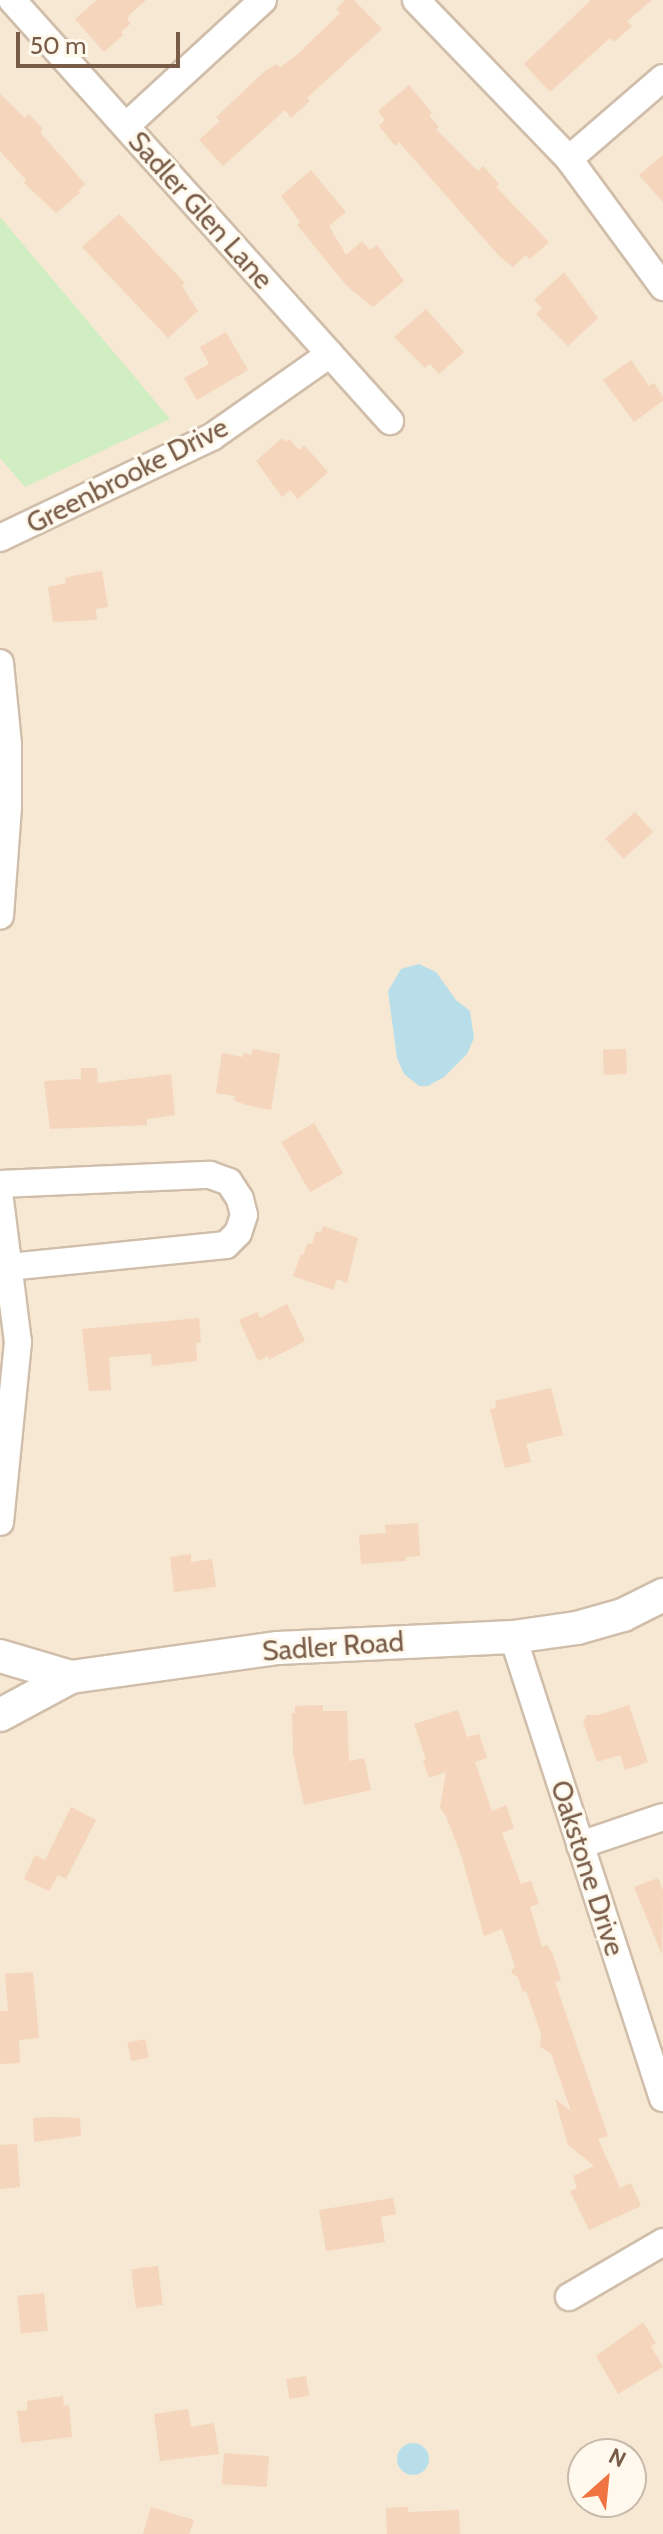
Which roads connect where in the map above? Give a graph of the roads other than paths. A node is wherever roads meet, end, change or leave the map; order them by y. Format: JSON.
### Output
{"nodes":[{"id":1,"x":12,"y":0,"type":"edge"},
{"id":2,"x":263,"y":0,"type":"edge"},
{"id":3,"x":416,"y":0,"type":"edge"},
{"id":4,"x":663,"y":78,"type":"edge"},
{"id":5,"x":126,"y":126,"type":"junction"},
{"id":6,"x":569,"y":159,"type":"junction"},
{"id":7,"x":663,"y":287,"type":"edge"},
{"id":8,"x":330,"y":354,"type":"junction"},
{"id":9,"x":390,"y":421,"type":"dead end"},
{"id":10,"x":0,"y":538,"type":"edge"},
{"id":11,"x":0,"y":663,"type":"edge"},
{"id":12,"x":0,"y":916,"type":"edge"},
{"id":13,"x":0,"y":1184,"type":"edge"},
{"id":14,"x":0,"y":1200,"type":"edge"},
{"id":15,"x":3,"y":1234,"type":"edge"},
{"id":16,"x":10,"y":1267,"type":"junction"},
{"id":17,"x":0,"y":1522,"type":"edge"},
{"id":18,"x":663,"y":1595,"type":"edge"},
{"id":19,"x":513,"y":1637,"type":"junction"},
{"id":20,"x":0,"y":1656,"type":"edge"},
{"id":21,"x":71,"y":1677,"type":"junction"},
{"id":22,"x":0,"y":1715,"type":"edge"},
{"id":23,"x":663,"y":1817,"type":"edge"},
{"id":24,"x":580,"y":1845,"type":"junction"},
{"id":25,"x":663,"y":2098,"type":"edge"},
{"id":26,"x":663,"y":2242,"type":"edge"},
{"id":27,"x":569,"y":2297,"type":"dead end"}],
"edges":[{"from":1,"to":5,"type":"street","name":"Sadler Glen Lane"},
{"from":2,"to":5,"type":"street"},
{"from":3,"to":6,"type":"street"},
{"from":4,"to":6,"type":"street"},
{"from":5,"to":8,"type":"street","name":"Sadler Glen Lane"},
{"from":6,"to":7,"type":"street"},
{"from":8,"to":9,"type":"street","name":"Sadler Glen Lane"},
{"from":8,"to":10,"type":"street","name":"Greenbrooke Drive"},
{"from":11,"to":12,"type":"street"},
{"from":13,"to":16,"type":"street"},
{"from":14,"to":15,"type":"street"},
{"from":15,"to":16,"type":"street"},
{"from":16,"to":17,"type":"street"},
{"from":18,"to":19,"type":"street","name":"Sadler Road"},
{"from":19,"to":21,"type":"street","name":"Sadler Road"},
{"from":19,"to":24,"type":"street","name":"Oakstone Drive"},
{"from":20,"to":21,"type":"street","name":"Sadler Road"},
{"from":21,"to":22,"type":"street"},
{"from":23,"to":24,"type":"street"},
{"from":24,"to":25,"type":"street","name":"Oakstone Drive"},
{"from":26,"to":27,"type":"street"}]}
